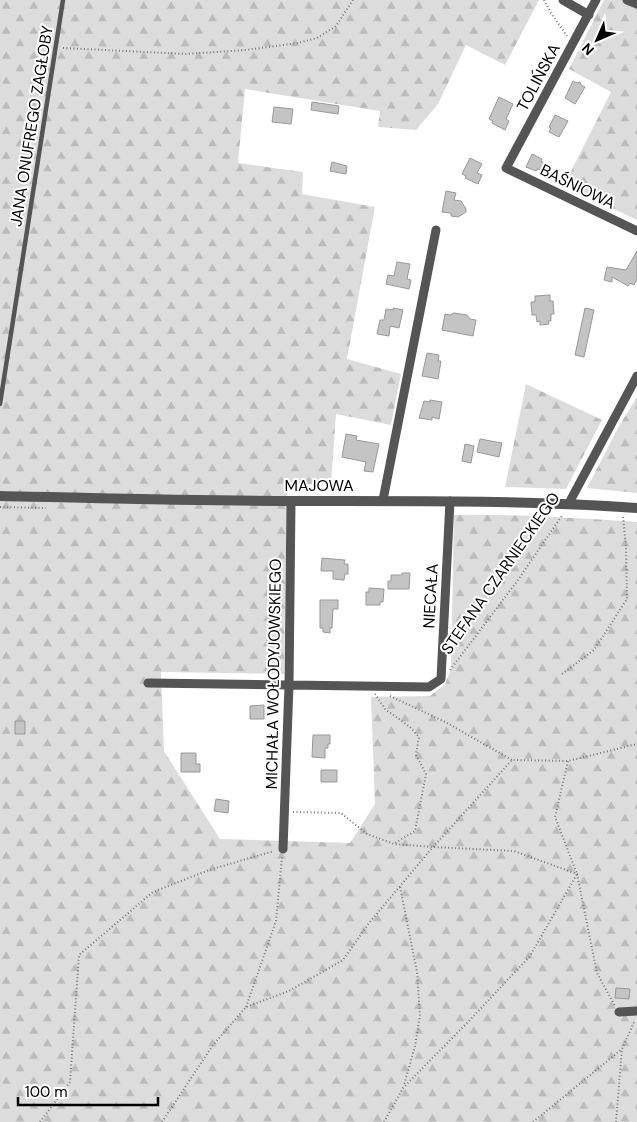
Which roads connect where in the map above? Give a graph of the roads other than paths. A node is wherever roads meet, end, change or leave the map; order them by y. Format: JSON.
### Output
{"nodes":[{"id":1,"x":63,"y":0,"type":"edge"},
{"id":2,"x":563,"y":0,"type":"edge"},
{"id":3,"x":596,"y":0,"type":"edge"},
{"id":4,"x":627,"y":0,"type":"edge"},
{"id":5,"x":637,"y":4,"type":"edge"},
{"id":6,"x":589,"y":14,"type":"junction"},
{"id":7,"x":506,"y":168,"type":"joint"},
{"id":8,"x":436,"y":230,"type":"dead end"},
{"id":9,"x":637,"y":231,"type":"edge"},
{"id":10,"x":637,"y":376,"type":"edge"},
{"id":11,"x":0,"y":404,"type":"edge"},
{"id":12,"x":0,"y":496,"type":"edge"},
{"id":13,"x":383,"y":500,"type":"junction"},
{"id":14,"x":291,"y":501,"type":"junction"},
{"id":15,"x":450,"y":501,"type":"junction"},
{"id":16,"x":569,"y":503,"type":"junction"},
{"id":17,"x":637,"y":508,"type":"edge"},
{"id":18,"x":148,"y":683,"type":"dead end"},
{"id":19,"x":290,"y":685,"type":"junction"},
{"id":20,"x":283,"y":849,"type":"road end"},
{"id":21,"x":619,"y":1012,"type":"road end"},
{"id":22,"x":637,"y":1012,"type":"edge"}],
"edges":[{"from":1,"to":11,"type":"lane","name":"JANA ONUFREGO ZAGŁOBY"},
{"from":2,"to":6,"type":"street"},
{"from":3,"to":6,"type":"street","name":"TOLIŃSKA"},
{"from":4,"to":5,"type":"street"},
{"from":6,"to":7,"type":"street","name":"TOLIŃSKA"},
{"from":7,"to":9,"type":"street","name":"BAŚNIOWA"},
{"from":8,"to":13,"type":"street"},
{"from":10,"to":16,"type":"street","name":"STEFANA CZARNIECKIEGO"},
{"from":12,"to":14,"type":"street","name":"MAJOWA"},
{"from":13,"to":14,"type":"street","name":"MAJOWA"},
{"from":13,"to":15,"type":"street","name":"MAJOWA"},
{"from":14,"to":19,"type":"street","name":"MICHAŁA WOŁODYJOWSKIEGO"},
{"from":15,"to":16,"type":"street","name":"MAJOWA"},
{"from":15,"to":19,"type":"street","name":"NIECAŁA"},
{"from":16,"to":17,"type":"street","name":"MAJOWA"},
{"from":18,"to":19,"type":"street"},
{"from":19,"to":20,"type":"street","name":"MICHAŁA WOŁODYJOWSKIEGO"},
{"from":21,"to":22,"type":"street"}]}
